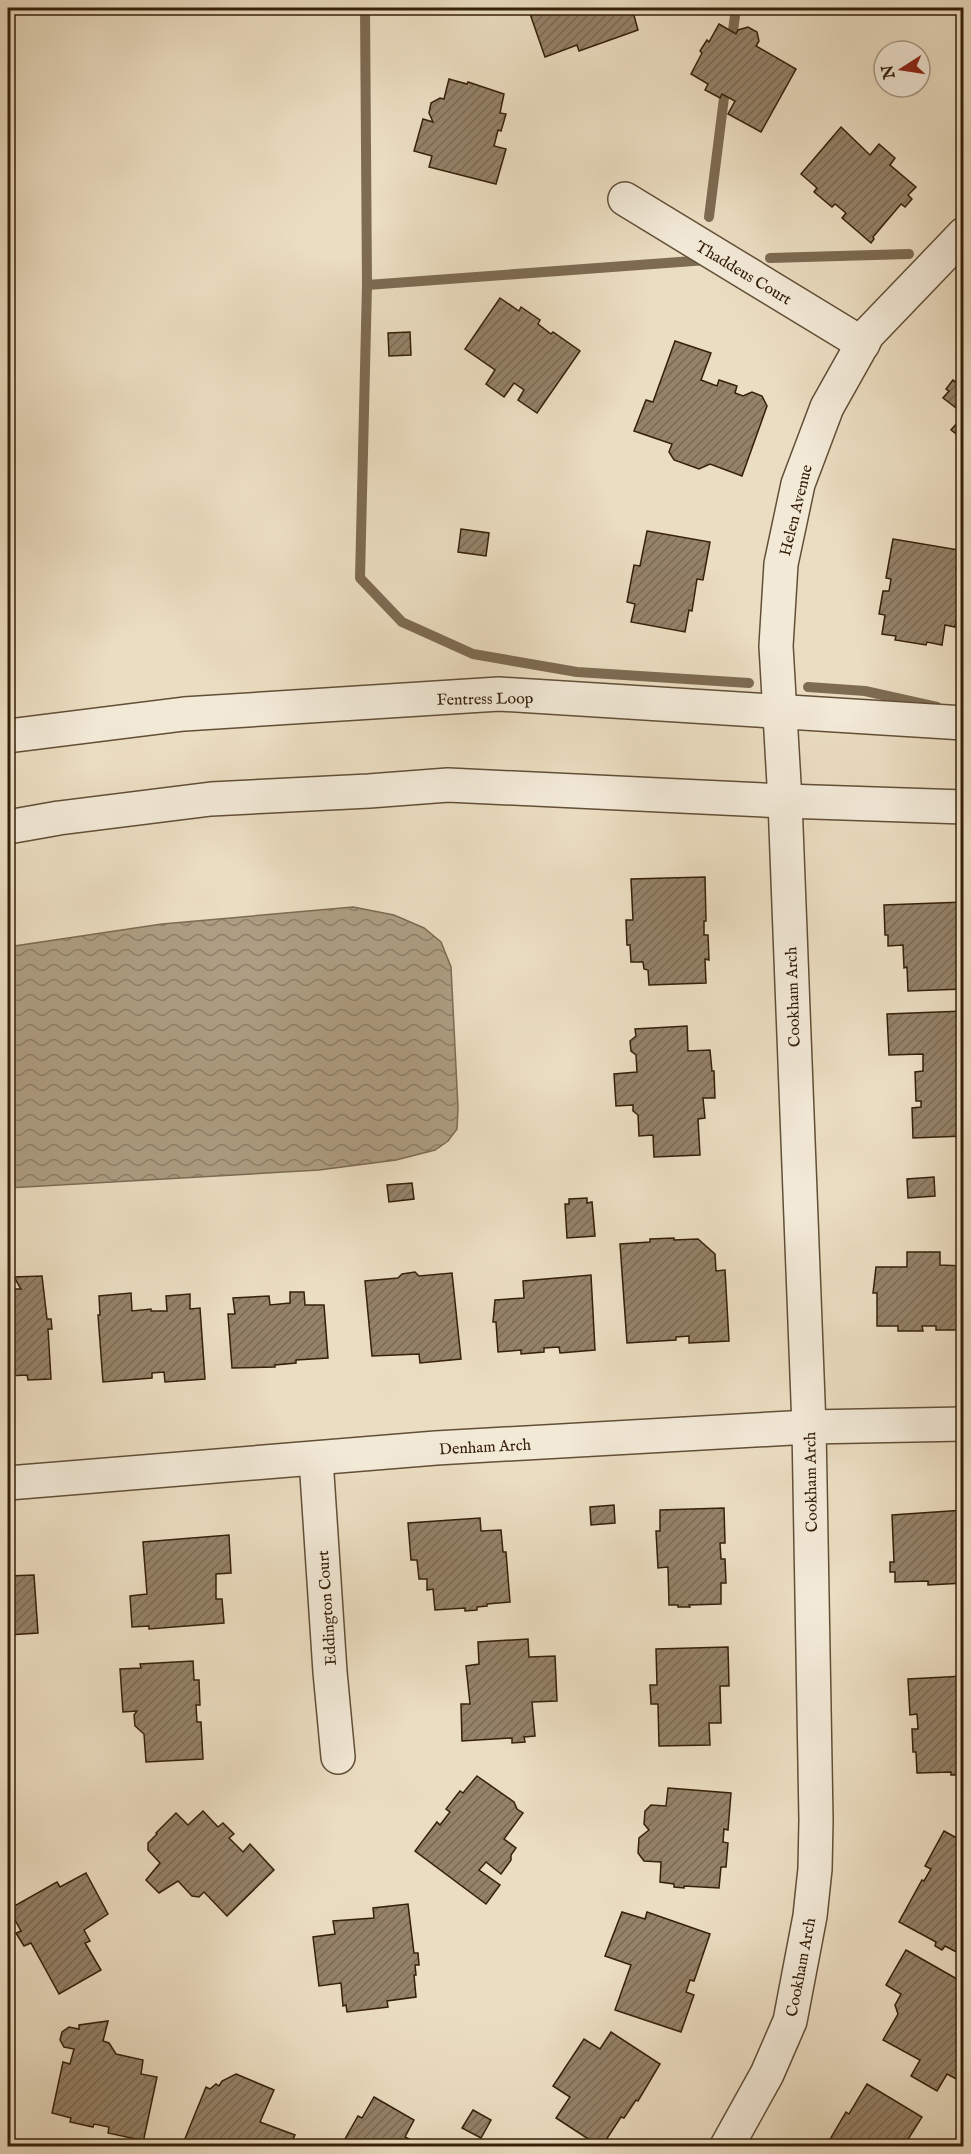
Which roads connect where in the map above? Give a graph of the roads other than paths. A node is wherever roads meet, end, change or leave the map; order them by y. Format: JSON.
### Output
{"nodes":[{"id":1,"x":625,"y":199,"type":"dead end"},
{"id":2,"x":963,"y":234,"type":"edge"},
{"id":3,"x":863,"y":344,"type":"junction"},
{"id":4,"x":780,"y":713,"type":"junction"},
{"id":5,"x":963,"y":723,"type":"edge"},
{"id":6,"x":8,"y":736,"type":"edge"},
{"id":7,"x":785,"y":801,"type":"junction"},
{"id":8,"x":963,"y":807,"type":"edge"},
{"id":9,"x":8,"y":827,"type":"edge"},
{"id":10,"x":963,"y":1424,"type":"edge"},
{"id":11,"x":808,"y":1427,"type":"junction"},
{"id":12,"x":316,"y":1459,"type":"junction"},
{"id":13,"x":8,"y":1483,"type":"edge"},
{"id":14,"x":338,"y":1757,"type":"dead end"},
{"id":15,"x":727,"y":2146,"type":"edge"}],
"edges":[{"from":1,"to":3,"type":"street","name":"Thaddeus Court"},
{"from":2,"to":3,"type":"street","name":"Helen Avenue"},
{"from":3,"to":4,"type":"street","name":"Helen Avenue"},
{"from":4,"to":5,"type":"street","name":"Fentress Loop"},
{"from":4,"to":6,"type":"street","name":"Fentress Loop"},
{"from":4,"to":7,"type":"street","name":"Helen Avenue"},
{"from":7,"to":8,"type":"street"},
{"from":7,"to":9,"type":"street"},
{"from":7,"to":11,"type":"street","name":"Cookham Arch"},
{"from":10,"to":11,"type":"street","name":"Denham Arch"},
{"from":11,"to":12,"type":"street","name":"Denham Arch"},
{"from":11,"to":15,"type":"street","name":"Cookham Arch"},
{"from":12,"to":13,"type":"street","name":"Denham Arch"},
{"from":12,"to":14,"type":"street","name":"Eddington Court"}]}
